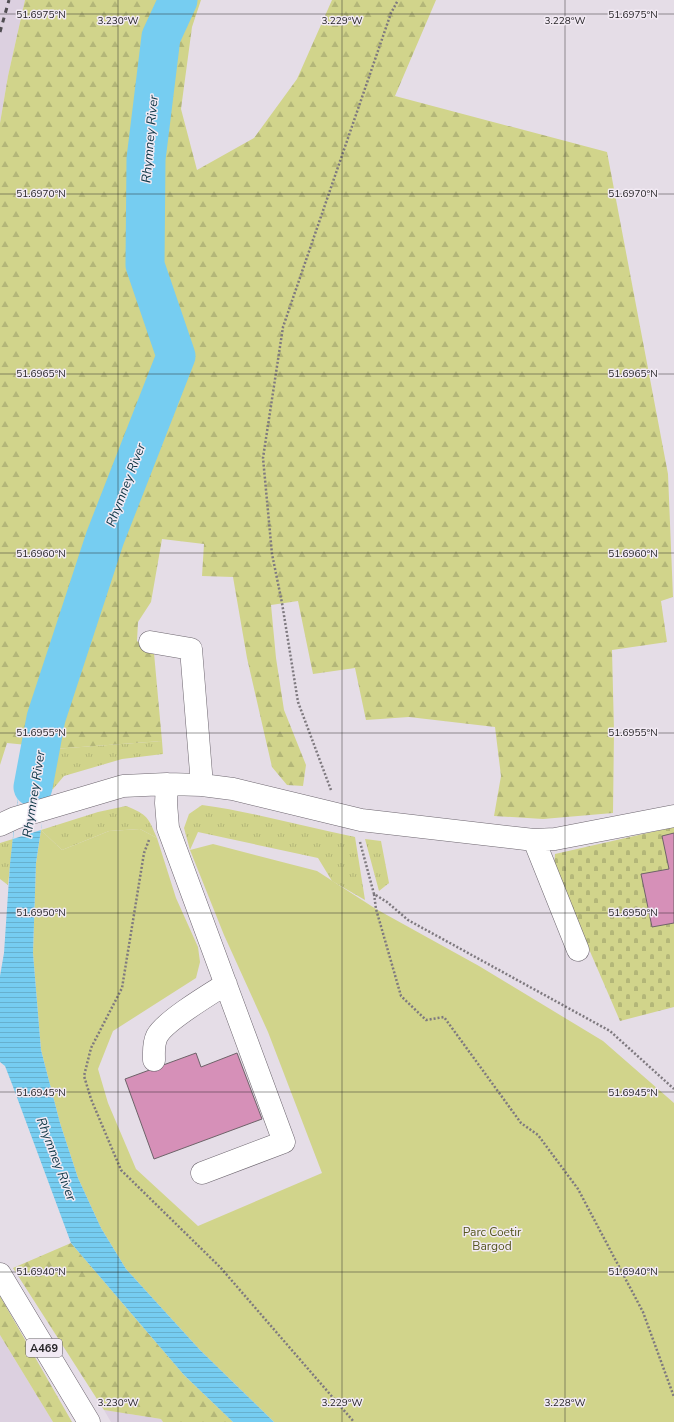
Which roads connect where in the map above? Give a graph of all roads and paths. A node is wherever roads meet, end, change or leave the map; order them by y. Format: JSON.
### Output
{"nodes":[{"id":1,"x":398,"y":0,"type":"edge"},
{"id":2,"x":150,"y":642,"type":"dead end"},
{"id":3,"x":167,"y":784,"type":"junction"},
{"id":4,"x":202,"y":785,"type":"junction"},
{"id":5,"x":340,"y":815,"type":"junction"},
{"id":6,"x":674,"y":816,"type":"edge"},
{"id":7,"x":361,"y":820,"type":"junction"},
{"id":8,"x":7,"y":821,"type":"edge"},
{"id":9,"x":168,"y":828,"type":"junction"},
{"id":10,"x":534,"y":840,"type":"junction"},
{"id":11,"x":374,"y":894,"type":"junction"},
{"id":12,"x":578,"y":950,"type":"dead end"},
{"id":13,"x":226,"y":984,"type":"junction"},
{"id":14,"x":154,"y":1060,"type":"dead end"},
{"id":15,"x":674,"y":1089,"type":"edge"},
{"id":16,"x":202,"y":1173,"type":"dead end"},
{"id":17,"x":0,"y":1274,"type":"edge"},
{"id":18,"x":674,"y":1397,"type":"edge"},
{"id":19,"x":88,"y":1422,"type":"edge"},
{"id":20,"x":354,"y":1422,"type":"edge"}],
"edges":[{"from":1,"to":5,"type":"path"},
{"from":2,"to":4,"type":"street"},
{"from":3,"to":4,"type":"street"},
{"from":3,"to":8,"type":"street"},
{"from":3,"to":9,"type":"street"},
{"from":4,"to":5,"type":"street"},
{"from":5,"to":7,"type":"street"},
{"from":6,"to":10,"type":"street"},
{"from":7,"to":10,"type":"street"},
{"from":7,"to":11,"type":"path"},
{"from":9,"to":13,"type":"street"},
{"from":9,"to":20,"type":"path"},
{"from":10,"to":12,"type":"street"},
{"from":11,"to":15,"type":"path"},
{"from":11,"to":18,"type":"path"},
{"from":13,"to":14,"type":"street"},
{"from":13,"to":16,"type":"street"},
{"from":17,"to":19,"type":"street","number":"A469"}]}
